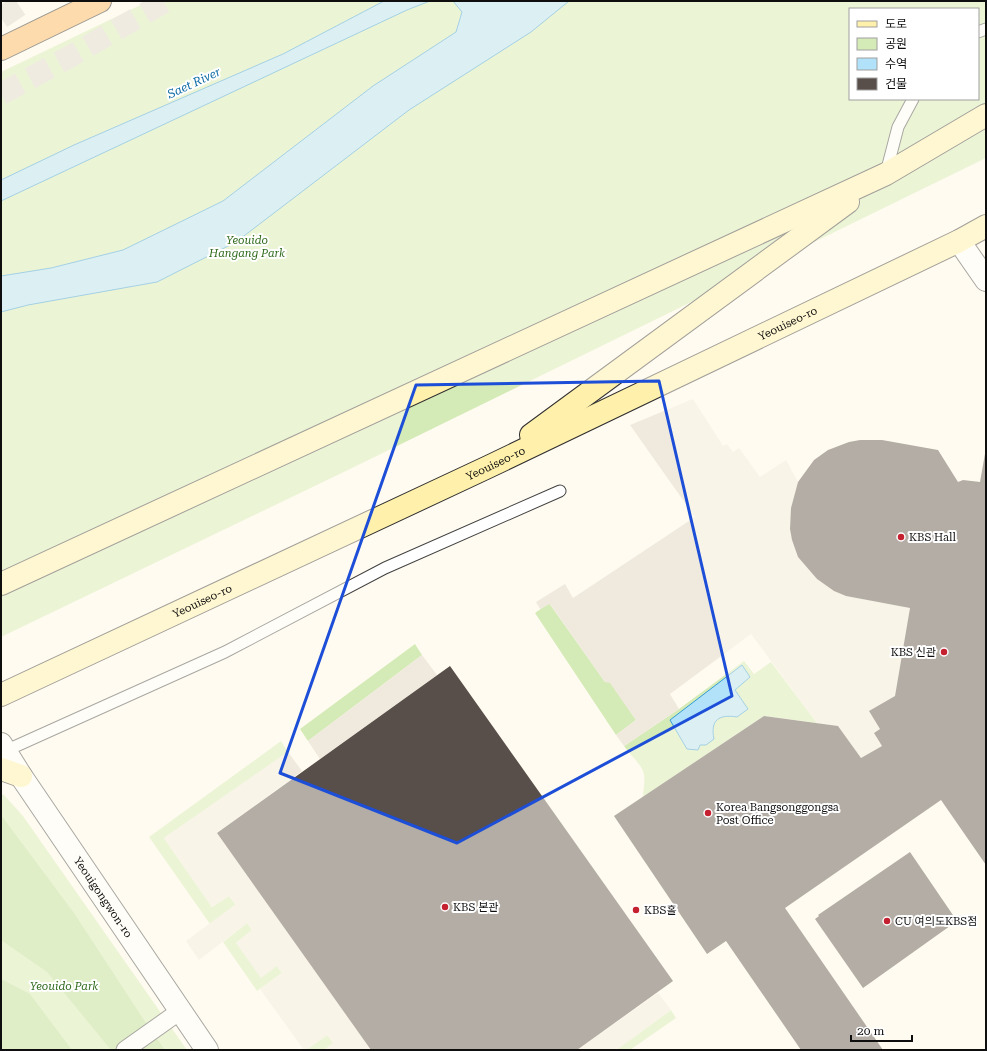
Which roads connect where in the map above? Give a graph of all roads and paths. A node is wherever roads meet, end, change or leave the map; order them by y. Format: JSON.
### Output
{"nodes":[{"id":1,"x":100,"y":1,"type":"edge"},
{"id":2,"x":1,"y":49,"type":"edge"},
{"id":3,"x":912,"y":100,"type":"edge"},
{"id":4,"x":986,"y":115,"type":"edge"},
{"id":5,"x":886,"y":174,"type":"junction"},
{"id":6,"x":986,"y":226,"type":"edge"},
{"id":7,"x":959,"y":241,"type":"junction"},
{"id":8,"x":986,"y":280,"type":"edge"},
{"id":9,"x":488,"y":467,"type":"junction"},
{"id":10,"x":560,"y":492,"type":"dead end"},
{"id":11,"x":1,"y":584,"type":"edge"},
{"id":12,"x":1,"y":695,"type":"edge"},
{"id":13,"x":7,"y":760,"type":"edge"},
{"id":14,"x":180,"y":1012,"type":"junction"},
{"id":15,"x":125,"y":1050,"type":"edge"},
{"id":16,"x":207,"y":1050,"type":"edge"}],
"edges":[{"from":1,"to":2,"type":"highway"},
{"from":3,"to":5,"type":"lane"},
{"from":4,"to":5,"type":"main road"},
{"from":5,"to":9,"type":"main road"},
{"from":5,"to":11,"type":"main road"},
{"from":6,"to":7,"type":"main road","name":"Yeouiseo-ro"},
{"from":7,"to":8,"type":"street"},
{"from":7,"to":9,"type":"main road","name":"Yeouiseo-ro"},
{"from":9,"to":12,"type":"main road","name":"Yeouiseo-ro"},
{"from":10,"to":13,"type":"lane"},
{"from":13,"to":14,"type":"street","name":"Yeouigongwon-ro"},
{"from":14,"to":15,"type":"street"},
{"from":14,"to":16,"type":"street","name":"Yeouigongwon-ro"}]}
